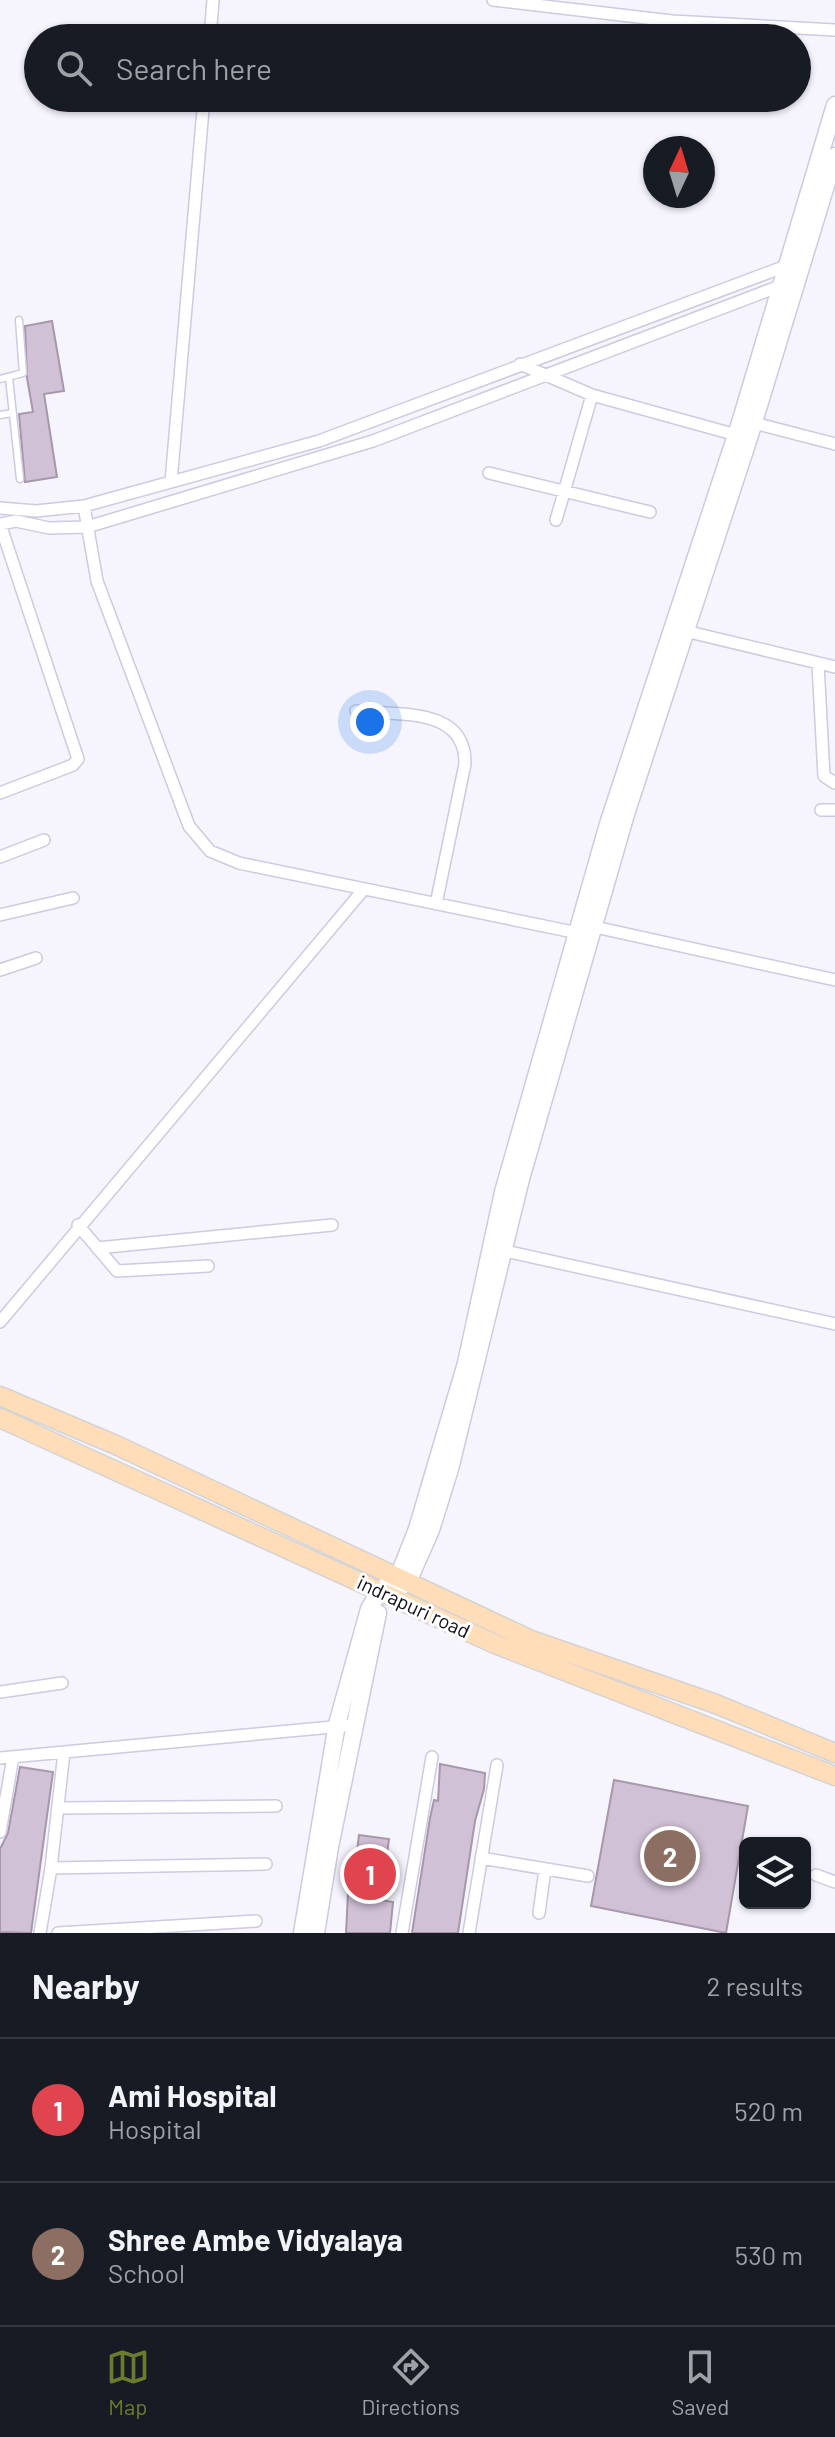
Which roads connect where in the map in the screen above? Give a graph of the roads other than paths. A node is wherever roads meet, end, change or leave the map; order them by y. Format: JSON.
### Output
{"nodes":[{"id":1,"x":213,"y":0,"type":"edge"},
{"id":2,"x":493,"y":0,"type":"edge"},
{"id":3,"x":500,"y":0,"type":"edge"},
{"id":4,"x":211,"y":24,"type":"edge"},
{"id":5,"x":726,"y":24,"type":"edge"},
{"id":6,"x":811,"y":29,"type":"edge"},
{"id":7,"x":835,"y":30,"type":"edge"},
{"id":8,"x":835,"y":105,"type":"edge"},
{"id":9,"x":203,"y":112,"type":"edge"},
{"id":10,"x":835,"y":156,"type":"edge"},
{"id":11,"x":786,"y":266,"type":"junction"},
{"id":12,"x":780,"y":286,"type":"junction"},
{"id":13,"x":19,"y":320,"type":"dead end"},
{"id":14,"x":520,"y":364,"type":"junction"},
{"id":15,"x":545,"y":375,"type":"junction"},
{"id":16,"x":9,"y":378,"type":"junction"},
{"id":17,"x":0,"y":379,"type":"edge"},
{"id":18,"x":592,"y":395,"type":"junction"},
{"id":19,"x":13,"y":413,"type":"junction"},
{"id":20,"x":0,"y":415,"type":"edge"},
{"id":21,"x":746,"y":432,"type":"junction"},
{"id":22,"x":835,"y":444,"type":"edge"},
{"id":23,"x":489,"y":473,"type":"dead end"},
{"id":24,"x":20,"y":479,"type":"dead end"},
{"id":25,"x":171,"y":482,"type":"junction"},
{"id":26,"x":563,"y":491,"type":"junction"},
{"id":27,"x":84,"y":506,"type":"junction"},
{"id":28,"x":0,"y":508,"type":"edge"},
{"id":29,"x":650,"y":512,"type":"dead end"},
{"id":30,"x":556,"y":520,"type":"dead end"},
{"id":31,"x":0,"y":524,"type":"edge"},
{"id":32,"x":87,"y":527,"type":"junction"},
{"id":33,"x":685,"y":631,"type":"junction"},
{"id":34,"x":818,"y":664,"type":"junction"},
{"id":35,"x":835,"y":667,"type":"edge"},
{"id":36,"x":356,"y":711,"type":"dead end"},
{"id":37,"x":643,"y":738,"type":"junction"},
{"id":38,"x":835,"y":783,"type":"edge"},
{"id":39,"x":0,"y":793,"type":"edge"},
{"id":40,"x":821,"y":810,"type":"dead end"},
{"id":41,"x":835,"y":810,"type":"edge"},
{"id":42,"x":44,"y":840,"type":"dead end"},
{"id":43,"x":0,"y":857,"type":"edge"},
{"id":44,"x":364,"y":889,"type":"junction"},
{"id":45,"x":73,"y":898,"type":"dead end"},
{"id":46,"x":436,"y":904,"type":"junction"},
{"id":47,"x":0,"y":915,"type":"edge"},
{"id":48,"x":595,"y":927,"type":"junction"},
{"id":49,"x":578,"y":933,"type":"junction"},
{"id":50,"x":36,"y":958,"type":"dead end"},
{"id":51,"x":0,"y":970,"type":"edge"},
{"id":52,"x":835,"y":980,"type":"edge"},
{"id":53,"x":78,"y":1225,"type":"junction"},
{"id":54,"x":332,"y":1225,"type":"dead end"},
{"id":55,"x":97,"y":1248,"type":"junction"},
{"id":56,"x":505,"y":1251,"type":"junction"},
{"id":57,"x":208,"y":1266,"type":"dead end"},
{"id":58,"x":0,"y":1322,"type":"edge"},
{"id":59,"x":835,"y":1324,"type":"edge"},
{"id":60,"x":0,"y":1396,"type":"edge"},
{"id":61,"x":0,"y":1418,"type":"edge"},
{"id":62,"x":403,"y":1579,"type":"junction"},
{"id":63,"x":385,"y":1592,"type":"junction"},
{"id":64,"x":62,"y":1683,"type":"dead end"},
{"id":65,"x":0,"y":1692,"type":"edge"},
{"id":66,"x":346,"y":1725,"type":"junction"},
{"id":67,"x":64,"y":1752,"type":"junction"},
{"id":68,"x":835,"y":1753,"type":"edge"},
{"id":69,"x":13,"y":1757,"type":"junction"},
{"id":70,"x":432,"y":1757,"type":"dead end"},
{"id":71,"x":0,"y":1758,"type":"edge"},
{"id":72,"x":497,"y":1765,"type":"dead end"},
{"id":73,"x":835,"y":1776,"type":"edge"},
{"id":74,"x":276,"y":1806,"type":"dead end"},
{"id":75,"x":59,"y":1808,"type":"junction"},
{"id":76,"x":0,"y":1832,"type":"edge"},
{"id":77,"x":481,"y":1858,"type":"junction"},
{"id":78,"x":266,"y":1864,"type":"dead end"},
{"id":79,"x":51,"y":1868,"type":"junction"},
{"id":80,"x":545,"y":1869,"type":"junction"},
{"id":81,"x":816,"y":1875,"type":"dead end"},
{"id":82,"x":588,"y":1876,"type":"dead end"},
{"id":83,"x":835,"y":1882,"type":"edge"},
{"id":84,"x":539,"y":1913,"type":"dead end"},
{"id":85,"x":256,"y":1921,"type":"dead end"},
{"id":86,"x":40,"y":1933,"type":"edge"},
{"id":87,"x":58,"y":1933,"type":"edge"},
{"id":88,"x":302,"y":1933,"type":"edge"},
{"id":89,"x":316,"y":1933,"type":"edge"},
{"id":90,"x":402,"y":1933,"type":"edge"},
{"id":91,"x":469,"y":1933,"type":"edge"}],
"edges":[{"from":1,"to":4,"type":"street"},
{"from":2,"to":3,"type":"street"},
{"from":3,"to":5,"type":"street"},
{"from":6,"to":7,"type":"street"},
{"from":8,"to":11,"type":"street"},
{"from":9,"to":25,"type":"street"},
{"from":10,"to":21,"type":"street"},
{"from":11,"to":12,"type":"street"},
{"from":11,"to":14,"type":"street"},
{"from":12,"to":15,"type":"street"},
{"from":12,"to":21,"type":"street"},
{"from":13,"to":16,"type":"lane"},
{"from":14,"to":15,"type":"street"},
{"from":14,"to":25,"type":"street"},
{"from":15,"to":18,"type":"street"},
{"from":15,"to":32,"type":"street"},
{"from":16,"to":17,"type":"lane"},
{"from":16,"to":19,"type":"lane"},
{"from":18,"to":21,"type":"street"},
{"from":18,"to":26,"type":"street"},
{"from":19,"to":20,"type":"lane"},
{"from":19,"to":24,"type":"lane"},
{"from":21,"to":22,"type":"street"},
{"from":21,"to":33,"type":"street"},
{"from":21,"to":37,"type":"street"},
{"from":23,"to":26,"type":"street"},
{"from":25,"to":27,"type":"street"},
{"from":26,"to":29,"type":"street"},
{"from":26,"to":30,"type":"street"},
{"from":27,"to":28,"type":"street"},
{"from":27,"to":32,"type":"street"},
{"from":31,"to":32,"type":"street"},
{"from":31,"to":39,"type":"street"},
{"from":32,"to":44,"type":"street"},
{"from":33,"to":34,"type":"street"},
{"from":33,"to":37,"type":"street"},
{"from":34,"to":35,"type":"street"},
{"from":34,"to":38,"type":"street"},
{"from":36,"to":46,"type":"street"},
{"from":37,"to":48,"type":"street"},
{"from":37,"to":49,"type":"street"},
{"from":40,"to":41,"type":"street"},
{"from":42,"to":43,"type":"street"},
{"from":44,"to":46,"type":"street"},
{"from":44,"to":53,"type":"street"},
{"from":45,"to":47,"type":"street"},
{"from":46,"to":49,"type":"street"},
{"from":48,"to":52,"type":"street"},
{"from":48,"to":56,"type":"street"},
{"from":49,"to":62,"type":"street"},
{"from":50,"to":51,"type":"street"},
{"from":53,"to":55,"type":"street"},
{"from":53,"to":58,"type":"street"},
{"from":54,"to":55,"type":"street"},
{"from":55,"to":57,"type":"street"},
{"from":56,"to":59,"type":"street"},
{"from":56,"to":62,"type":"street"},
{"from":60,"to":62,"type":"main road"},
{"from":61,"to":63,"type":"main road","name":"indrapuri road"},
{"from":62,"to":63,"type":"street"},
{"from":62,"to":68,"type":"main road"},
{"from":63,"to":66,"type":"street"},
{"from":63,"to":73,"type":"main road","name":"indrapuri road"},
{"from":64,"to":65,"type":"street"},
{"from":66,"to":67,"type":"street"},
{"from":66,"to":88,"type":"street"},
{"from":66,"to":89,"type":"street"},
{"from":67,"to":69,"type":"street"},
{"from":67,"to":75,"type":"street"},
{"from":69,"to":71,"type":"street"},
{"from":69,"to":76,"type":"street"},
{"from":70,"to":90,"type":"street"},
{"from":72,"to":77,"type":"street"},
{"from":74,"to":75,"type":"street"},
{"from":75,"to":79,"type":"street"},
{"from":77,"to":80,"type":"street"},
{"from":77,"to":91,"type":"street"},
{"from":78,"to":79,"type":"street"},
{"from":79,"to":86,"type":"street"},
{"from":80,"to":82,"type":"street"},
{"from":80,"to":84,"type":"street"},
{"from":81,"to":83,"type":"street"},
{"from":85,"to":87,"type":"street"}]}
